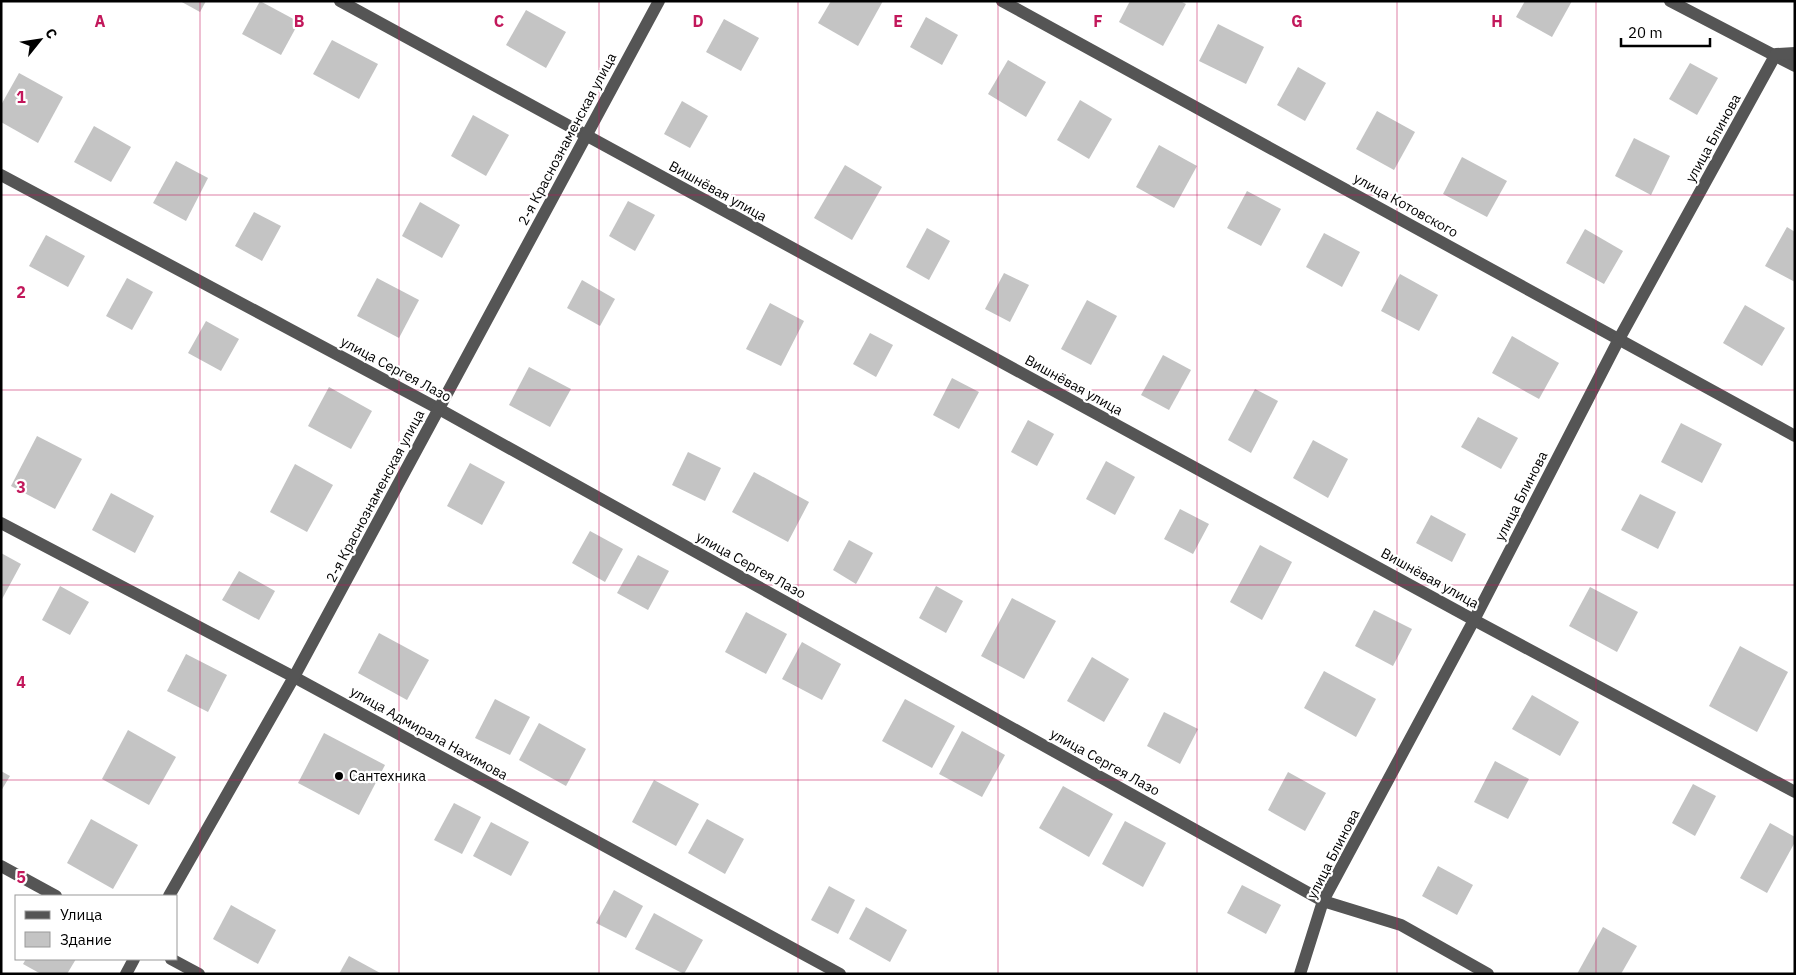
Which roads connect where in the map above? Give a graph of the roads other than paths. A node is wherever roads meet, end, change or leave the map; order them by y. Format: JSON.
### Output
{"nodes":[{"id":1,"x":340,"y":1,"type":"edge"},
{"id":2,"x":660,"y":1,"type":"edge"},
{"id":3,"x":1002,"y":1,"type":"edge"},
{"id":4,"x":1670,"y":1,"type":"edge"},
{"id":5,"x":1795,"y":53,"type":"edge"},
{"id":6,"x":1776,"y":54,"type":"junction"},
{"id":7,"x":1795,"y":66,"type":"edge"},
{"id":8,"x":586,"y":135,"type":"junction"},
{"id":9,"x":1,"y":175,"type":"edge"},
{"id":10,"x":1619,"y":339,"type":"junction"},
{"id":11,"x":439,"y":409,"type":"junction"},
{"id":12,"x":1795,"y":436,"type":"edge"},
{"id":13,"x":1,"y":523,"type":"edge"},
{"id":14,"x":1474,"y":620,"type":"junction"},
{"id":15,"x":294,"y":677,"type":"junction"},
{"id":16,"x":1795,"y":792,"type":"edge"},
{"id":17,"x":1,"y":866,"type":"edge"},
{"id":18,"x":54,"y":895,"type":"edge"},
{"id":19,"x":170,"y":895,"type":"edge"},
{"id":20,"x":1324,"y":901,"type":"junction"},
{"id":21,"x":133,"y":960,"type":"edge"},
{"id":22,"x":173,"y":960,"type":"edge"},
{"id":23,"x":126,"y":974,"type":"edge"},
{"id":24,"x":199,"y":974,"type":"edge"},
{"id":25,"x":840,"y":974,"type":"edge"},
{"id":26,"x":1300,"y":974,"type":"edge"},
{"id":27,"x":1488,"y":974,"type":"edge"}],
"edges":[{"from":1,"to":8,"type":"street","name":"Вишнёвая улица"},
{"from":2,"to":8,"type":"street","name":"2-я Краснознаменская улица"},
{"from":3,"to":10,"type":"street","name":"улица Котовского"},
{"from":4,"to":6,"type":"street"},
{"from":5,"to":6,"type":"street"},
{"from":6,"to":7,"type":"street"},
{"from":6,"to":10,"type":"street","name":"улица Блинова"},
{"from":8,"to":11,"type":"street","name":"2-я Краснознаменская улица"},
{"from":8,"to":14,"type":"street","name":"Вишнёвая улица"},
{"from":9,"to":11,"type":"street","name":"улица Сергея Лазо"},
{"from":10,"to":12,"type":"street","name":"улица Котовского"},
{"from":10,"to":14,"type":"street","name":"улица Блинова"},
{"from":11,"to":15,"type":"street","name":"2-я Краснознаменская улица"},
{"from":11,"to":20,"type":"street","name":"улица Сергея Лазо"},
{"from":13,"to":15,"type":"street","name":"улица Адмирала Нахимова"},
{"from":14,"to":16,"type":"street","name":"Вишнёвая улица"},
{"from":14,"to":20,"type":"street","name":"улица Блинова"},
{"from":15,"to":19,"type":"street","name":"2-я Краснознаменская улица"},
{"from":15,"to":25,"type":"street","name":"улица Адмирала Нахимова"},
{"from":17,"to":18,"type":"street"},
{"from":20,"to":26,"type":"street","name":"улица Блинова"},
{"from":20,"to":27,"type":"street","name":"улица Сергея Лазо"},
{"from":21,"to":23,"type":"street"},
{"from":22,"to":24,"type":"street"}]}
